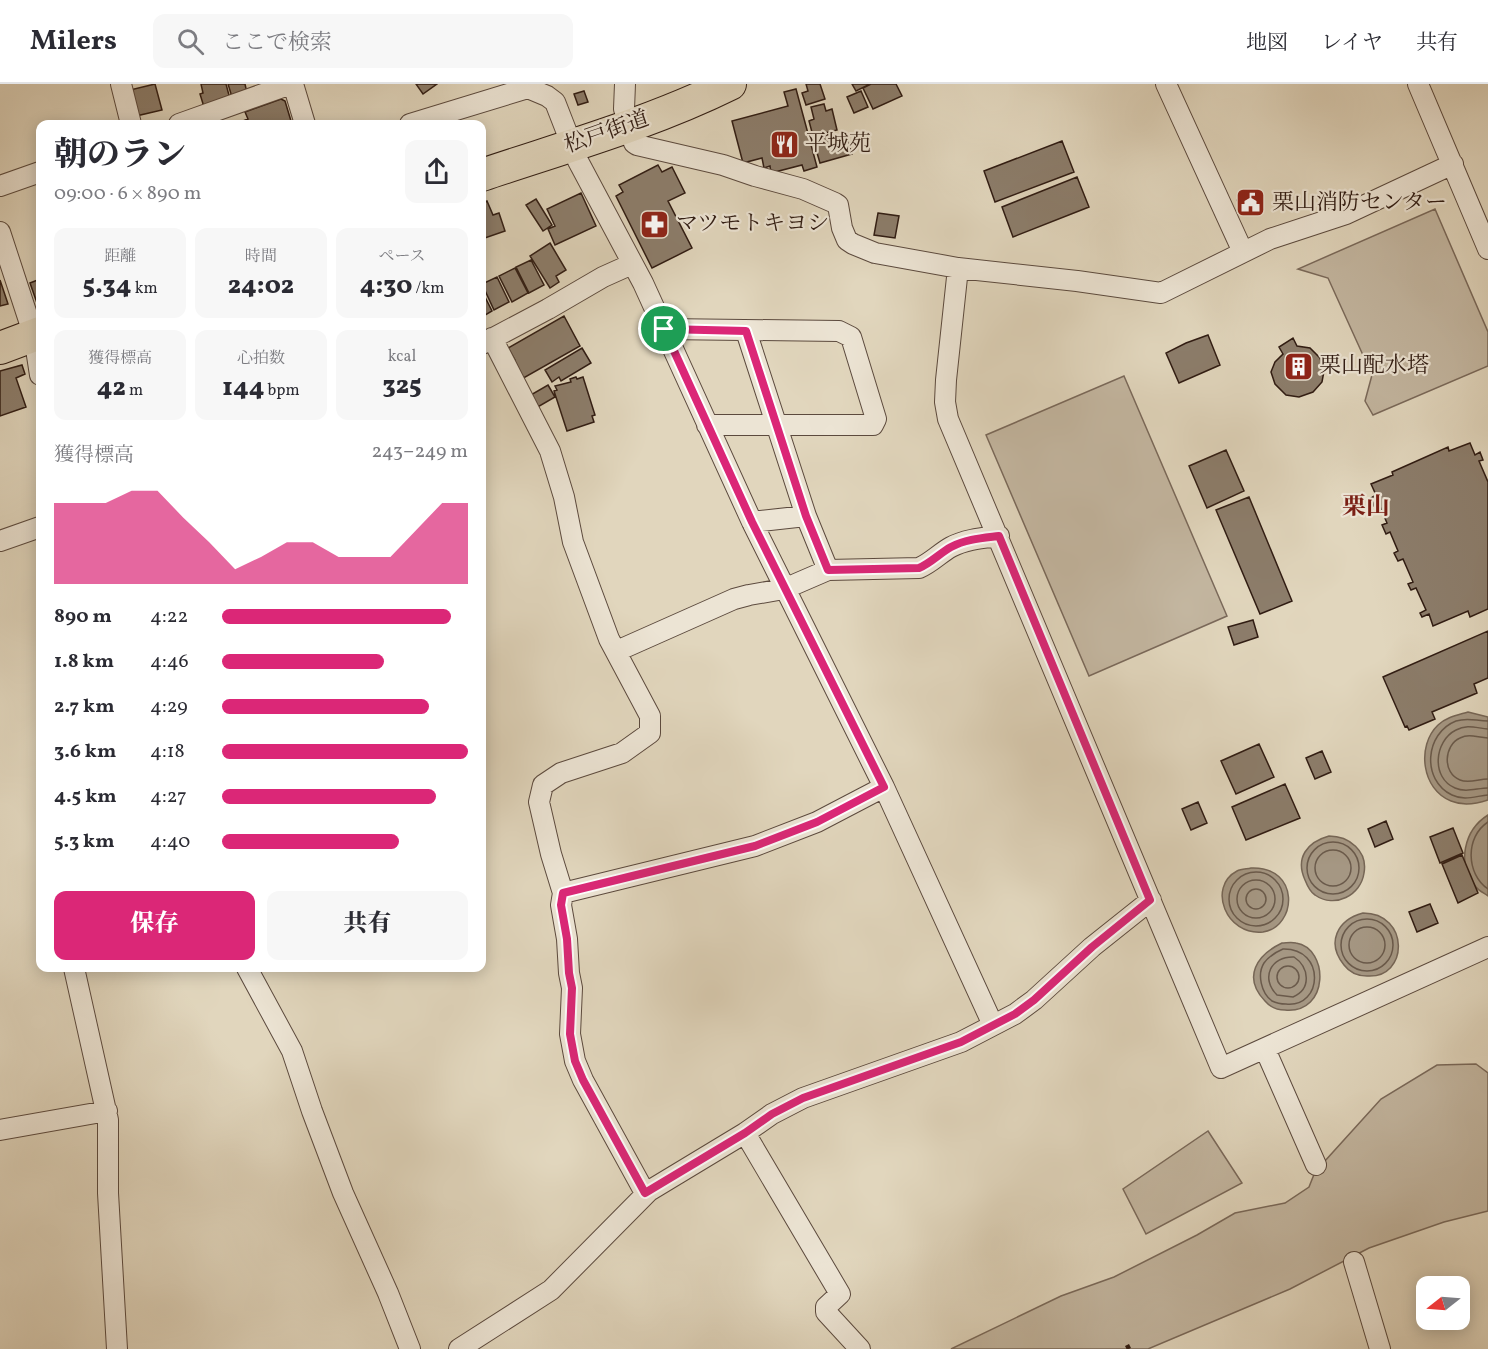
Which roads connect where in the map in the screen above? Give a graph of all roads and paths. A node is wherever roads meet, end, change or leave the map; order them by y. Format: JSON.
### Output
{"nodes":[{"id":1,"x":121,"y":84,"type":"edge"},
{"id":2,"x":292,"y":84,"type":"edge"},
{"id":3,"x":625,"y":84,"type":"edge"},
{"id":4,"x":730,"y":84,"type":"edge"},
{"id":5,"x":1166,"y":84,"type":"edge"},
{"id":6,"x":1418,"y":84,"type":"edge"},
{"id":7,"x":551,"y":90,"type":"edge"},
{"id":8,"x":130,"y":120,"type":"edge"},
{"id":9,"x":190,"y":120,"type":"edge"},
{"id":10,"x":304,"y":120,"type":"edge"},
{"id":11,"x":423,"y":120,"type":"edge"},
{"id":12,"x":629,"y":126,"type":"junction"},
{"id":13,"x":571,"y":146,"type":"junction"},
{"id":14,"x":1453,"y":164,"type":"junction"},
{"id":15,"x":36,"y":173,"type":"edge"},
{"id":16,"x":486,"y":174,"type":"edge"},
{"id":17,"x":0,"y":186,"type":"edge"},
{"id":18,"x":0,"y":232,"type":"edge"},
{"id":19,"x":1488,"y":249,"type":"edge"},
{"id":20,"x":1243,"y":252,"type":"junction"},
{"id":21,"x":632,"y":264,"type":"junction"},
{"id":22,"x":958,"y":268,"type":"junction"},
{"id":23,"x":664,"y":329,"type":"junction"},
{"id":24,"x":746,"y":331,"type":"junction"},
{"id":25,"x":36,"y":332,"type":"edge"},
{"id":26,"x":36,"y":335,"type":"edge"},
{"id":27,"x":487,"y":341,"type":"edge"},
{"id":28,"x":0,"y":348,"type":"edge"},
{"id":29,"x":776,"y":424,"type":"junction"},
{"id":30,"x":707,"y":425,"type":"junction"},
{"id":31,"x":806,"y":516,"type":"junction"},
{"id":32,"x":752,"y":522,"type":"junction"},
{"id":33,"x":36,"y":528,"type":"edge"},
{"id":34,"x":999,"y":536,"type":"junction"},
{"id":35,"x":0,"y":542,"type":"edge"},
{"id":36,"x":828,"y":570,"type":"junction"},
{"id":37,"x":784,"y":589,"type":"junction"},
{"id":38,"x":617,"y":651,"type":"junction"},
{"id":39,"x":884,"y":787,"type":"junction"},
{"id":40,"x":563,"y":893,"type":"junction"},
{"id":41,"x":1150,"y":900,"type":"junction"},
{"id":42,"x":1488,"y":947,"type":"edge"},
{"id":43,"x":75,"y":972,"type":"edge"},
{"id":44,"x":249,"y":972,"type":"edge"},
{"id":45,"x":993,"y":1025,"type":"junction"},
{"id":46,"x":1265,"y":1050,"type":"junction"},
{"id":47,"x":107,"y":1111,"type":"junction"},
{"id":48,"x":0,"y":1130,"type":"edge"},
{"id":49,"x":745,"y":1133,"type":"junction"},
{"id":50,"x":1316,"y":1165,"type":"dead end"},
{"id":51,"x":645,"y":1193,"type":"junction"},
{"id":52,"x":1354,"y":1262,"type":"dead end"},
{"id":53,"x":117,"y":1349,"type":"edge"},
{"id":54,"x":410,"y":1349,"type":"edge"},
{"id":55,"x":459,"y":1349,"type":"edge"},
{"id":56,"x":860,"y":1349,"type":"edge"},
{"id":57,"x":1380,"y":1349,"type":"edge"}],
"edges":[{"from":1,"to":8,"type":"street"},
{"from":2,"to":9,"type":"street"},
{"from":2,"to":10,"type":"street"},
{"from":3,"to":12,"type":"street"},
{"from":4,"to":12,"type":"main road","name":"松戸街道"},
{"from":5,"to":20,"type":"street"},
{"from":6,"to":14,"type":"street"},
{"from":7,"to":11,"type":"street"},
{"from":7,"to":13,"type":"street"},
{"from":12,"to":13,"type":"main road","name":"松戸街道"},
{"from":12,"to":22,"type":"street"},
{"from":13,"to":16,"type":"main road","name":"松戸街道"},
{"from":13,"to":21,"type":"street"},
{"from":14,"to":19,"type":"street"},
{"from":14,"to":20,"type":"street"},
{"from":15,"to":17,"type":"street"},
{"from":18,"to":25,"type":"street"},
{"from":20,"to":22,"type":"street"},
{"from":21,"to":23,"type":"street"},
{"from":21,"to":27,"type":"street"},
{"from":22,"to":34,"type":"street"},
{"from":23,"to":24,"type":"street"},
{"from":23,"to":30,"type":"street"},
{"from":24,"to":29,"type":"street"},
{"from":24,"to":29,"type":"street"},
{"from":26,"to":28,"type":"main road"},
{"from":27,"to":38,"type":"street"},
{"from":29,"to":30,"type":"street"},
{"from":29,"to":31,"type":"street"},
{"from":30,"to":32,"type":"street"},
{"from":31,"to":32,"type":"street"},
{"from":31,"to":36,"type":"street"},
{"from":32,"to":37,"type":"street"},
{"from":33,"to":35,"type":"street"},
{"from":34,"to":36,"type":"street"},
{"from":34,"to":41,"type":"street"},
{"from":36,"to":37,"type":"street"},
{"from":37,"to":38,"type":"street"},
{"from":37,"to":39,"type":"street"},
{"from":38,"to":40,"type":"street"},
{"from":39,"to":40,"type":"street"},
{"from":39,"to":45,"type":"street"},
{"from":40,"to":51,"type":"street"},
{"from":41,"to":45,"type":"street"},
{"from":41,"to":46,"type":"street"},
{"from":42,"to":46,"type":"street"},
{"from":43,"to":47,"type":"street"},
{"from":44,"to":54,"type":"street"},
{"from":45,"to":49,"type":"street"},
{"from":46,"to":50,"type":"street"},
{"from":47,"to":48,"type":"street"},
{"from":47,"to":53,"type":"street"},
{"from":49,"to":51,"type":"street"},
{"from":49,"to":56,"type":"street"},
{"from":51,"to":55,"type":"street"},
{"from":52,"to":57,"type":"street"}]}
